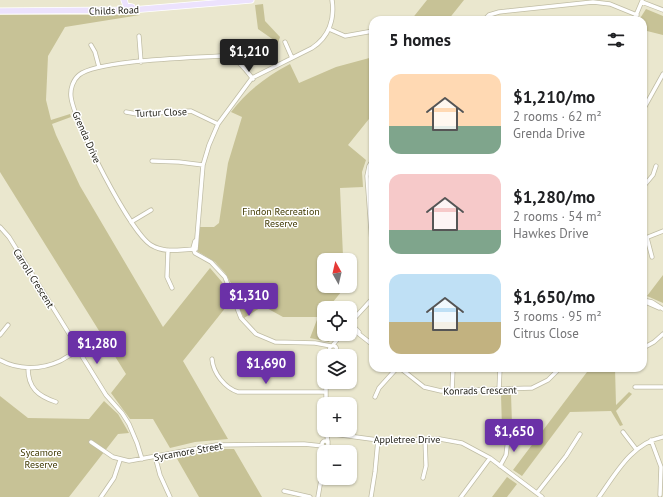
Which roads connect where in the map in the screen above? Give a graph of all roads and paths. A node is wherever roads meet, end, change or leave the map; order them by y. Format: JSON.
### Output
{"nodes":[{"id":1,"x":124,"y":0,"type":"edge"},
{"id":2,"x":251,"y":0,"type":"edge"},
{"id":3,"x":332,"y":0,"type":"edge"},
{"id":4,"x":642,"y":1,"type":"edge"},
{"id":5,"x":182,"y":6,"type":"junction"},
{"id":6,"x":663,"y":10,"type":"edge"},
{"id":7,"x":0,"y":11,"type":"edge"},
{"id":8,"x":637,"y":15,"type":"joint"},
{"id":9,"x":489,"y":16,"type":"edge"},
{"id":10,"x":329,"y":29,"type":"junction"},
{"id":11,"x":369,"y":31,"type":"edge"},
{"id":12,"x":139,"y":36,"type":"dead end"},
{"id":13,"x":285,"y":42,"type":"dead end"},
{"id":14,"x":91,"y":45,"type":"dead end"},
{"id":15,"x":292,"y":58,"type":"junction"},
{"id":16,"x":142,"y":62,"type":"junction"},
{"id":17,"x":99,"y":67,"type":"junction"},
{"id":18,"x":663,"y":74,"type":"edge"},
{"id":19,"x":252,"y":79,"type":"junction"},
{"id":20,"x":647,"y":103,"type":"edge"},
{"id":21,"x":126,"y":112,"type":"dead end"},
{"id":22,"x":218,"y":124,"type":"junction"},
{"id":23,"x":152,"y":161,"type":"dead end"},
{"id":24,"x":203,"y":165,"type":"junction"},
{"id":25,"x":369,"y":166,"type":"edge"},
{"id":26,"x":656,"y":166,"type":"dead end"},
{"id":27,"x":647,"y":182,"type":"edge"},
{"id":28,"x":369,"y":203,"type":"edge"},
{"id":29,"x":151,"y":210,"type":"dead end"},
{"id":30,"x":131,"y":222,"type":"junction"},
{"id":31,"x":0,"y":228,"type":"edge"},
{"id":32,"x":663,"y":231,"type":"edge"},
{"id":33,"x":647,"y":237,"type":"edge"},
{"id":34,"x":647,"y":243,"type":"edge"},
{"id":35,"x":168,"y":250,"type":"junction"},
{"id":36,"x":194,"y":250,"type":"junction"},
{"id":37,"x":652,"y":257,"type":"dead end"},
{"id":38,"x":172,"y":288,"type":"dead end"},
{"id":39,"x":647,"y":301,"type":"edge"},
{"id":40,"x":369,"y":302,"type":"edge"},
{"id":41,"x":663,"y":309,"type":"edge"},
{"id":42,"x":357,"y":315,"type":"edge"},
{"id":43,"x":8,"y":325,"type":"dead end"},
{"id":44,"x":357,"y":330,"type":"edge"},
{"id":45,"x":357,"y":331,"type":"edge"},
{"id":46,"x":361,"y":334,"type":"junction"},
{"id":47,"x":663,"y":334,"type":"edge"},
{"id":48,"x":0,"y":335,"type":"edge"},
{"id":49,"x":369,"y":341,"type":"edge"},
{"id":50,"x":647,"y":346,"type":"edge"},
{"id":51,"x":329,"y":349,"type":"edge"},
{"id":52,"x":76,"y":352,"type":"junction"},
{"id":53,"x":212,"y":359,"type":"dead end"},
{"id":54,"x":0,"y":360,"type":"edge"},
{"id":55,"x":28,"y":368,"type":"junction"},
{"id":56,"x":394,"y":372,"type":"edge"},
{"id":57,"x":403,"y":372,"type":"edge"},
{"id":58,"x":453,"y":372,"type":"edge"},
{"id":59,"x":500,"y":372,"type":"edge"},
{"id":60,"x":556,"y":372,"type":"edge"},
{"id":61,"x":663,"y":387,"type":"edge"},
{"id":62,"x":635,"y":388,"type":"dead end"},
{"id":63,"x":499,"y":390,"type":"junction"},
{"id":64,"x":452,"y":391,"type":"junction"},
{"id":65,"x":326,"y":392,"type":"joint"},
{"id":66,"x":326,"y":397,"type":"edge"},
{"id":67,"x":375,"y":397,"type":"dead end"},
{"id":68,"x":56,"y":402,"type":"dead end"},
{"id":69,"x":509,"y":431,"type":"dead end"},
{"id":70,"x":623,"y":432,"type":"dead end"},
{"id":71,"x":580,"y":434,"type":"dead end"},
{"id":72,"x":663,"y":436,"type":"edge"},
{"id":73,"x":325,"y":437,"type":"edge"},
{"id":74,"x":357,"y":437,"type":"edge"},
{"id":75,"x":425,"y":439,"type":"junction"},
{"id":76,"x":378,"y":440,"type":"junction"},
{"id":77,"x":651,"y":440,"type":"junction"},
{"id":78,"x":91,"y":442,"type":"dead end"},
{"id":79,"x":324,"y":444,"type":"joint"},
{"id":80,"x":636,"y":449,"type":"junction"},
{"id":81,"x":155,"y":456,"type":"junction"},
{"id":82,"x":490,"y":458,"type":"junction"},
{"id":83,"x":142,"y":459,"type":"junction"},
{"id":84,"x":120,"y":460,"type":"junction"},
{"id":85,"x":500,"y":466,"type":"junction"},
{"id":86,"x":423,"y":478,"type":"dead end"},
{"id":87,"x":320,"y":485,"type":"edge"},
{"id":88,"x":284,"y":492,"type":"dead end"},
{"id":89,"x":537,"y":493,"type":"junction"},
{"id":90,"x":660,"y":495,"type":"dead end"},
{"id":91,"x":100,"y":497,"type":"edge"},
{"id":92,"x":170,"y":497,"type":"edge"},
{"id":93,"x":310,"y":497,"type":"edge"},
{"id":94,"x":318,"y":497,"type":"edge"},
{"id":95,"x":371,"y":497,"type":"edge"},
{"id":96,"x":461,"y":497,"type":"edge"},
{"id":97,"x":542,"y":497,"type":"edge"},
{"id":98,"x":599,"y":497,"type":"edge"}],
"edges":[{"from":1,"to":5,"type":"main road"},
{"from":2,"to":5,"type":"main road","name":"Childs Road"},
{"from":3,"to":10,"type":"street"},
{"from":4,"to":6,"type":"street"},
{"from":4,"to":8,"type":"street"},
{"from":5,"to":7,"type":"main road","name":"Childs Road"},
{"from":8,"to":9,"type":"street"},
{"from":10,"to":11,"type":"street"},
{"from":10,"to":15,"type":"street"},
{"from":12,"to":16,"type":"street"},
{"from":13,"to":15,"type":"street"},
{"from":14,"to":17,"type":"street"},
{"from":15,"to":19,"type":"street"},
{"from":16,"to":17,"type":"street","name":"Grenda Drive"},
{"from":16,"to":19,"type":"street","name":"Grenda Drive"},
{"from":17,"to":30,"type":"street","name":"Grenda Drive"},
{"from":18,"to":20,"type":"street"},
{"from":19,"to":22,"type":"street"},
{"from":21,"to":22,"type":"street","name":"Turtur Close"},
{"from":22,"to":24,"type":"street"},
{"from":23,"to":24,"type":"street"},
{"from":24,"to":36,"type":"street"},
{"from":25,"to":28,"type":"street"},
{"from":26,"to":27,"type":"street"},
{"from":29,"to":30,"type":"street"},
{"from":30,"to":35,"type":"street","name":"Grenda Drive"},
{"from":31,"to":52,"type":"street","name":"Carroll Crescent"},
{"from":32,"to":33,"type":"street"},
{"from":34,"to":37,"type":"street"},
{"from":35,"to":36,"type":"street","name":"Grenda Drive"},
{"from":35,"to":38,"type":"street"},
{"from":36,"to":51,"type":"street"},
{"from":39,"to":41,"type":"street"},
{"from":40,"to":42,"type":"street"},
{"from":43,"to":48,"type":"street"},
{"from":44,"to":46,"type":"street"},
{"from":45,"to":46,"type":"street"},
{"from":46,"to":49,"type":"street"},
{"from":47,"to":50,"type":"street"},
{"from":52,"to":55,"type":"street"},
{"from":52,"to":83,"type":"street","name":"Carroll Crescent"},
{"from":53,"to":65,"type":"street"},
{"from":54,"to":55,"type":"street"},
{"from":55,"to":68,"type":"street"},
{"from":56,"to":67,"type":"street"},
{"from":57,"to":64,"type":"street","name":"Konrads Crescent"},
{"from":58,"to":64,"type":"street"},
{"from":59,"to":63,"type":"street"},
{"from":60,"to":63,"type":"street","name":"Konrads Crescent"},
{"from":61,"to":62,"type":"street"},
{"from":63,"to":64,"type":"street","name":"Konrads Crescent"},
{"from":65,"to":66,"type":"street"},
{"from":69,"to":85,"type":"street"},
{"from":70,"to":80,"type":"street"},
{"from":71,"to":89,"type":"street"},
{"from":72,"to":77,"type":"street"},
{"from":73,"to":79,"type":"street"},
{"from":74,"to":76,"type":"street","name":"Appletree Drive"},
{"from":75,"to":76,"type":"street","name":"Appletree Drive"},
{"from":75,"to":82,"type":"street","name":"Appletree Drive"},
{"from":75,"to":86,"type":"street"},
{"from":76,"to":95,"type":"street"},
{"from":77,"to":80,"type":"street"},
{"from":77,"to":90,"type":"street"},
{"from":78,"to":84,"type":"street"},
{"from":79,"to":81,"type":"street","name":"Sycamore Street"},
{"from":80,"to":98,"type":"street"},
{"from":81,"to":83,"type":"street","name":"Sycamore Street"},
{"from":81,"to":92,"type":"street"},
{"from":82,"to":85,"type":"street","name":"Appletree Drive"},
{"from":82,"to":96,"type":"street"},
{"from":83,"to":84,"type":"street","name":"Sycamore Street"},
{"from":84,"to":91,"type":"street"},
{"from":85,"to":89,"type":"street","name":"Appletree Drive"},
{"from":87,"to":94,"type":"street"},
{"from":88,"to":93,"type":"street"},
{"from":89,"to":97,"type":"street","name":"Appletree Drive"}]}
